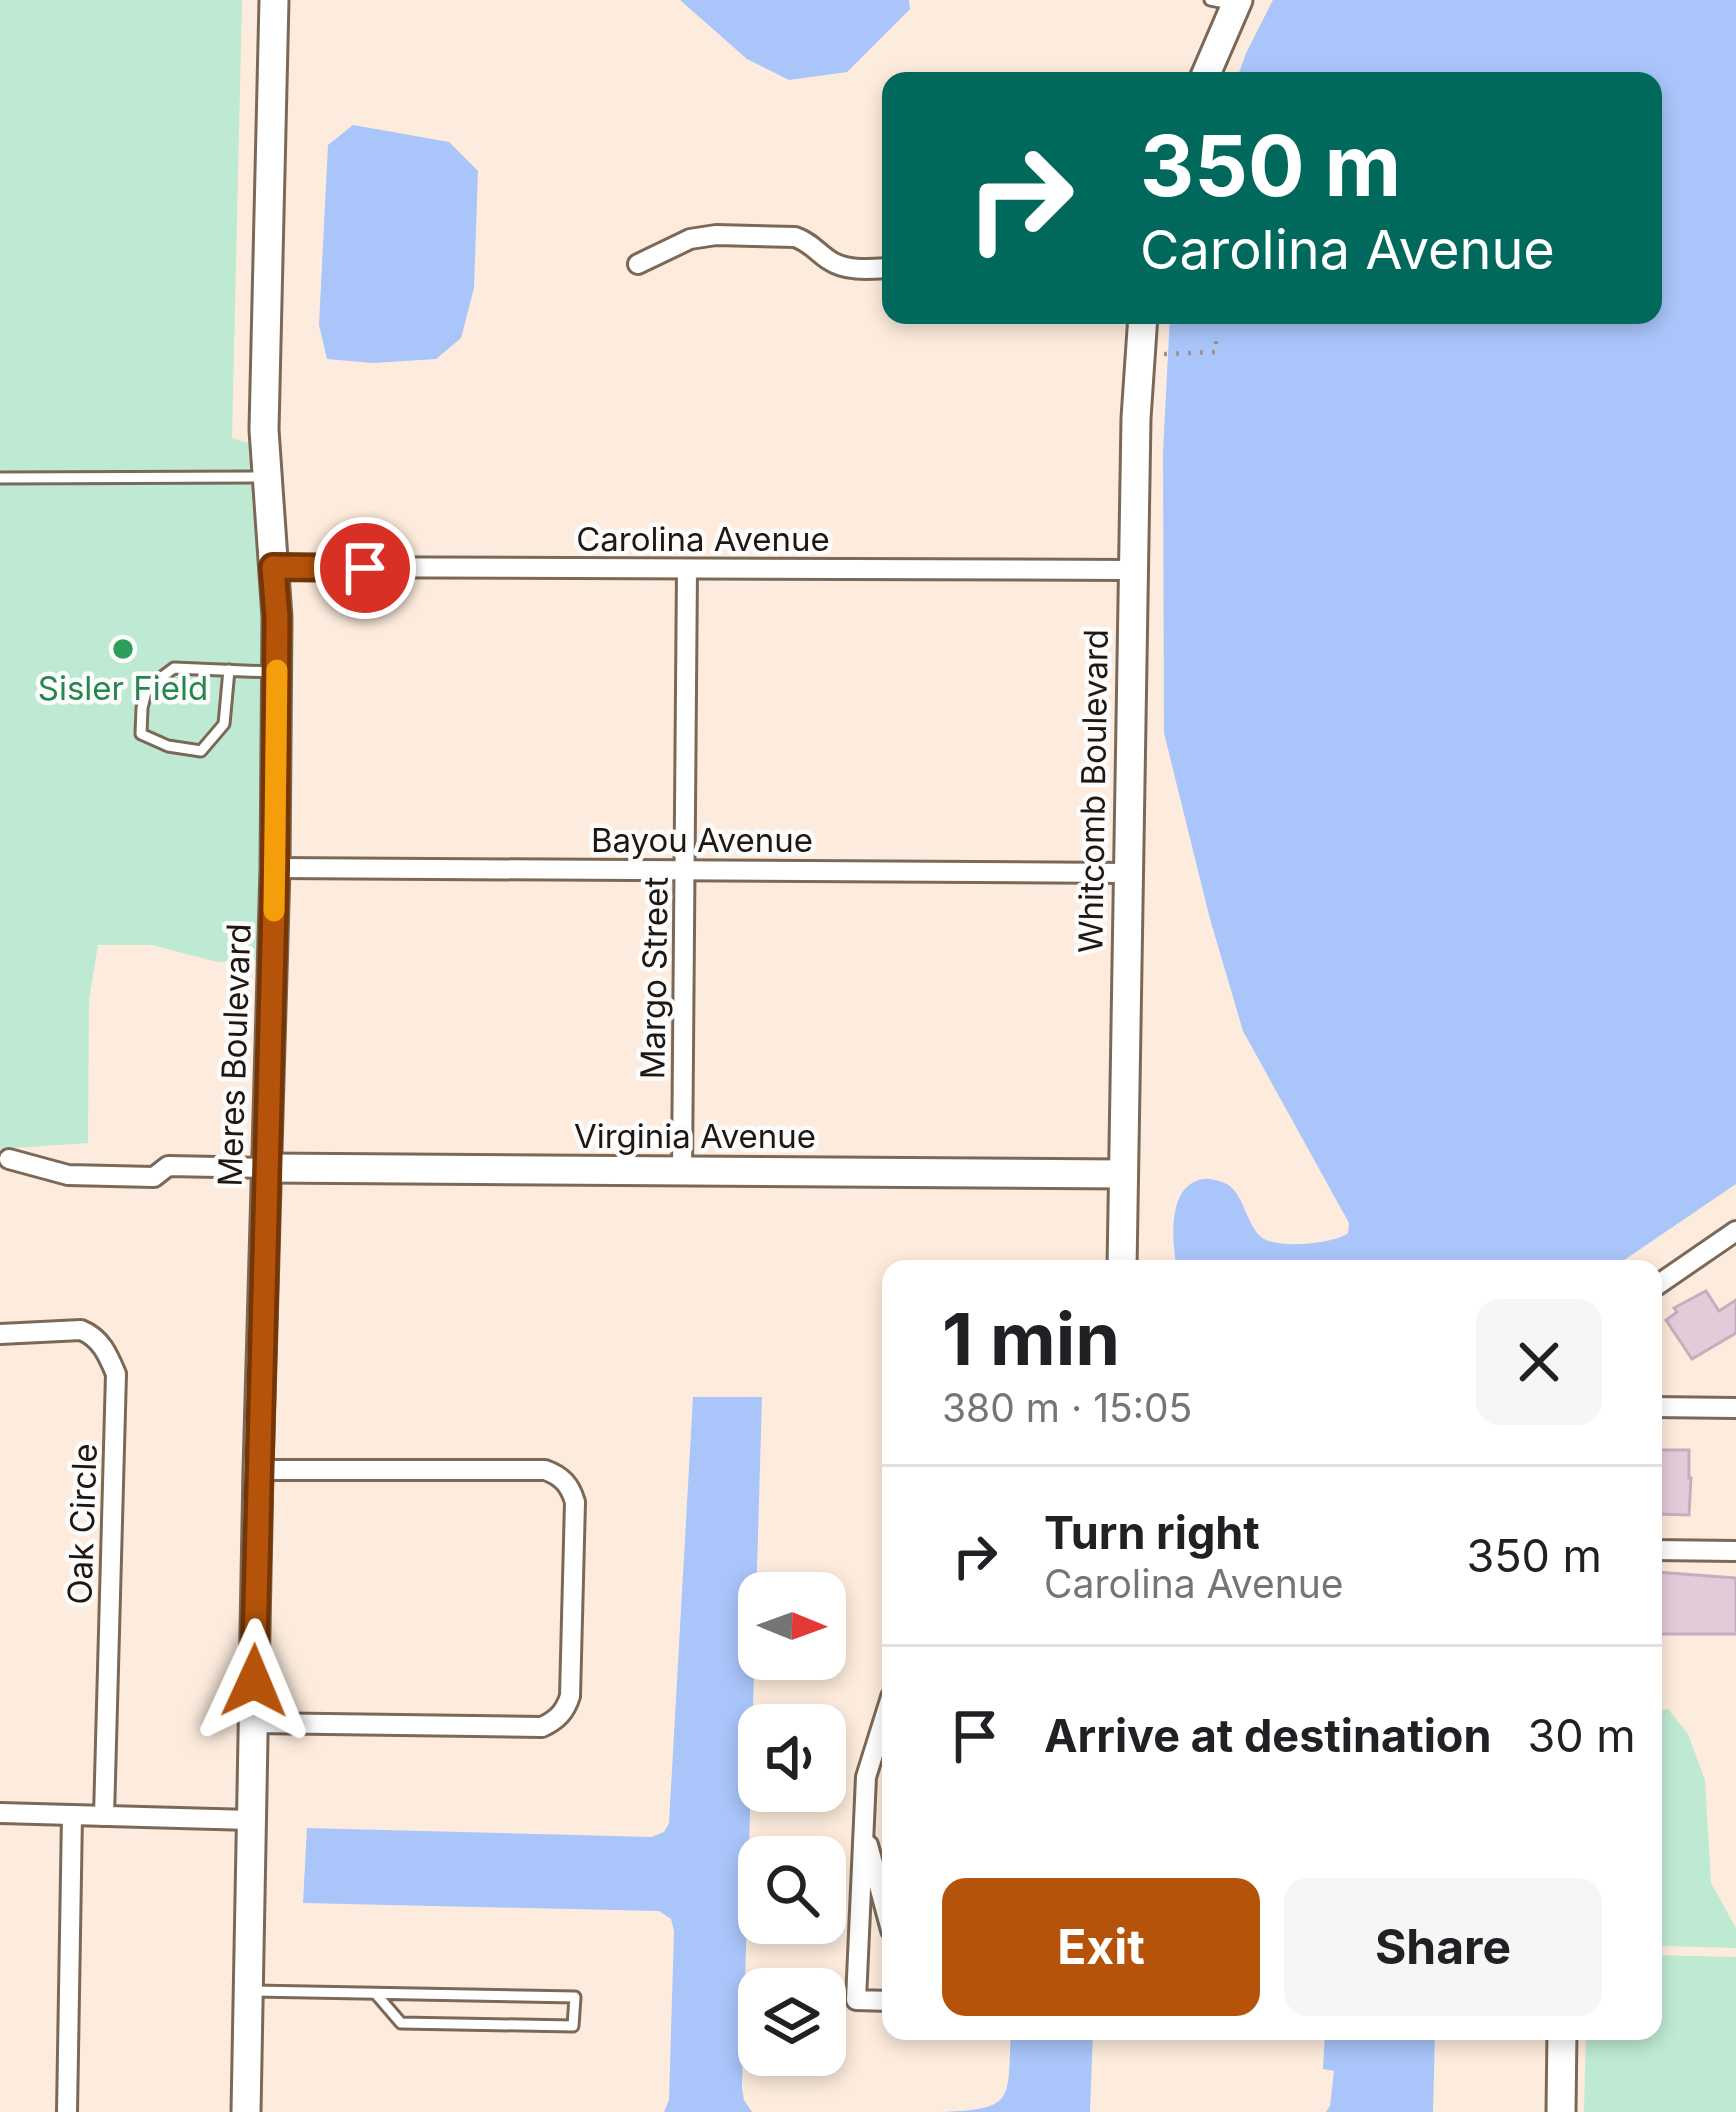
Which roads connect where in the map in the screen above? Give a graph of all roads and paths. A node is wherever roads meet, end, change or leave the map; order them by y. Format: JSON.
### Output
{"nodes":[{"id":1,"x":274,"y":0,"type":"edge"},
{"id":2,"x":1228,"y":2,"type":"edge"},
{"id":3,"x":1205,"y":72,"type":"edge"},
{"id":4,"x":638,"y":264,"type":"dead end"},
{"id":5,"x":882,"y":267,"type":"edge"},
{"id":6,"x":1142,"y":324,"type":"edge"},
{"id":7,"x":1216,"y":337,"type":"dead end"},
{"id":8,"x":1153,"y":354,"type":"dead end"},
{"id":9,"x":266,"y":477,"type":"junction"},
{"id":10,"x":0,"y":478,"type":"edge"},
{"id":11,"x":273,"y":567,"type":"junction"},
{"id":12,"x":687,"y":569,"type":"junction"},
{"id":13,"x":1133,"y":570,"type":"junction"},
{"id":14,"x":229,"y":670,"type":"junction"},
{"id":15,"x":277,"y":672,"type":"junction"},
{"id":16,"x":275,"y":868,"type":"junction"},
{"id":17,"x":685,"y":870,"type":"junction"},
{"id":18,"x":1128,"y":873,"type":"junction"},
{"id":19,"x":9,"y":1160,"type":"dead end"},
{"id":20,"x":267,"y":1168,"type":"junction"},
{"id":21,"x":682,"y":1172,"type":"junction"},
{"id":22,"x":1122,"y":1174,"type":"junction"},
{"id":23,"x":1736,"y":1231,"type":"edge"},
{"id":24,"x":1122,"y":1260,"type":"edge"},
{"id":25,"x":1662,"y":1282,"type":"edge"},
{"id":26,"x":0,"y":1334,"type":"edge"},
{"id":27,"x":1662,"y":1407,"type":"edge"},
{"id":28,"x":1736,"y":1408,"type":"edge"},
{"id":29,"x":258,"y":1470,"type":"junction"},
{"id":30,"x":1662,"y":1550,"type":"edge"},
{"id":31,"x":1736,"y":1551,"type":"edge"},
{"id":32,"x":253,"y":1723,"type":"junction"},
{"id":33,"x":882,"y":1726,"type":"edge"},
{"id":34,"x":0,"y":1813,"type":"edge"},
{"id":35,"x":72,"y":1815,"type":"junction"},
{"id":36,"x":104,"y":1816,"type":"junction"},
{"id":37,"x":251,"y":1820,"type":"junction"},
{"id":38,"x":864,"y":1829,"type":"junction"},
{"id":39,"x":882,"y":1896,"type":"edge"},
{"id":40,"x":247,"y":1991,"type":"junction"},
{"id":41,"x":376,"y":1994,"type":"junction"},
{"id":42,"x":882,"y":2001,"type":"edge"},
{"id":43,"x":1562,"y":2040,"type":"edge"},
{"id":44,"x":68,"y":2112,"type":"edge"},
{"id":45,"x":245,"y":2112,"type":"edge"},
{"id":46,"x":1561,"y":2112,"type":"edge"}],
"edges":[{"from":1,"to":9,"type":"street","name":"Meres Boulevard"},
{"from":2,"to":3,"type":"street"},
{"from":4,"to":5,"type":"street"},
{"from":6,"to":13,"type":"street","name":"Whitcomb Boulevard"},
{"from":7,"to":8,"type":"path"},
{"from":9,"to":10,"type":"lane"},
{"from":9,"to":11,"type":"street","name":"Meres Boulevard"},
{"from":11,"to":12,"type":"street","name":"Carolina Avenue"},
{"from":11,"to":15,"type":"street","name":"Meres Boulevard"},
{"from":12,"to":13,"type":"street","name":"Carolina Avenue"},
{"from":12,"to":17,"type":"street","name":"Margo Street"},
{"from":13,"to":18,"type":"street","name":"Whitcomb Boulevard"},
{"from":14,"to":14,"type":"lane"},
{"from":14,"to":15,"type":"lane"},
{"from":15,"to":16,"type":"street","name":"Meres Boulevard"},
{"from":16,"to":17,"type":"street","name":"Bayou Avenue"},
{"from":16,"to":20,"type":"street","name":"Meres Boulevard"},
{"from":17,"to":18,"type":"street","name":"Bayou Avenue"},
{"from":17,"to":21,"type":"street","name":"Margo Street"},
{"from":18,"to":22,"type":"street","name":"Whitcomb Boulevard"},
{"from":19,"to":20,"type":"street"},
{"from":20,"to":21,"type":"street","name":"Virginia Avenue"},
{"from":20,"to":29,"type":"street","name":"Meres Boulevard"},
{"from":21,"to":22,"type":"street","name":"Virginia Avenue"},
{"from":22,"to":24,"type":"street","name":"Whitcomb Boulevard"},
{"from":23,"to":25,"type":"street"},
{"from":26,"to":36,"type":"street","name":"Oak Circle"},
{"from":27,"to":28,"type":"street"},
{"from":29,"to":32,"type":"street","name":"Meres Boulevard"},
{"from":29,"to":32,"type":"street"},
{"from":30,"to":31,"type":"street"},
{"from":32,"to":37,"type":"street","name":"Meres Boulevard"},
{"from":33,"to":38,"type":"street"},
{"from":34,"to":35,"type":"street"},
{"from":35,"to":36,"type":"street"},
{"from":35,"to":44,"type":"street"},
{"from":36,"to":37,"type":"street"},
{"from":37,"to":40,"type":"street","name":"Meres Boulevard"},
{"from":38,"to":39,"type":"street"},
{"from":38,"to":42,"type":"street"},
{"from":40,"to":41,"type":"lane"},
{"from":40,"to":45,"type":"street","name":"Meres Boulevard"},
{"from":41,"to":41,"type":"lane"},
{"from":43,"to":46,"type":"street"}]}
